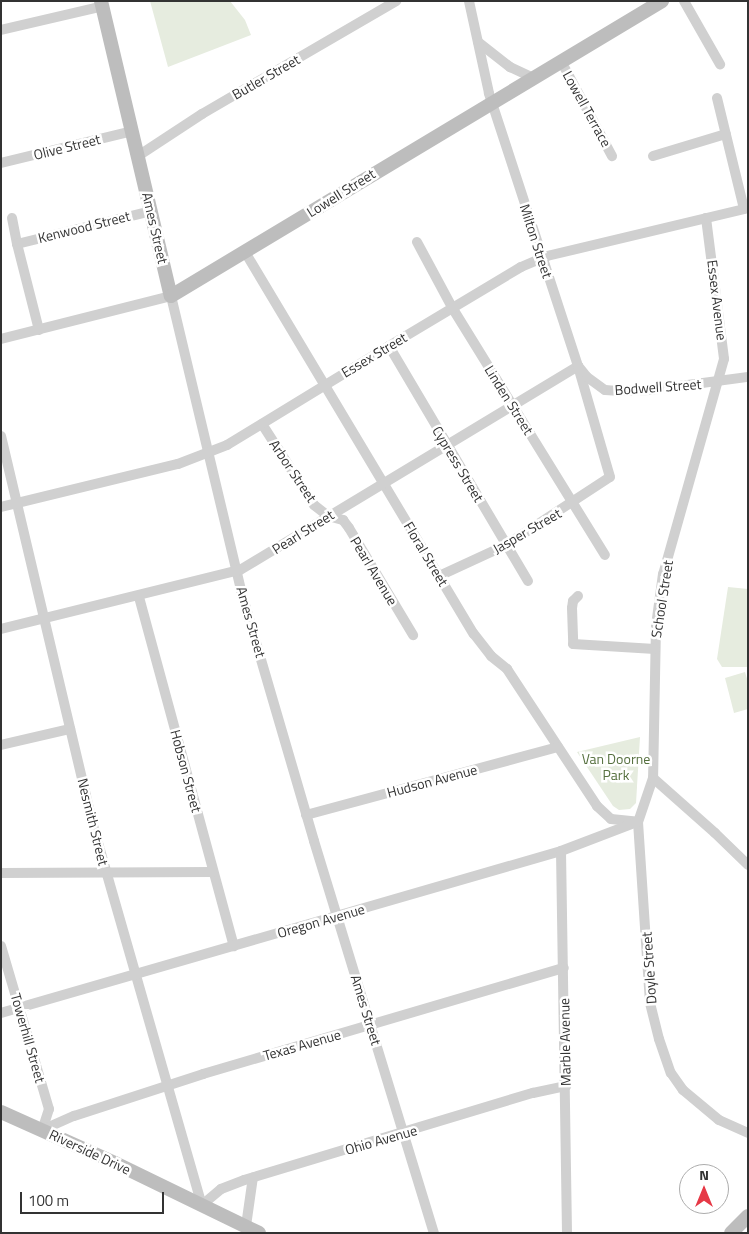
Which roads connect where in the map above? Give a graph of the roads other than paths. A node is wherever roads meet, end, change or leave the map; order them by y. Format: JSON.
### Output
{"nodes":[{"id":1,"x":396,"y":1,"type":"edge"},
{"id":2,"x":469,"y":1,"type":"edge"},
{"id":3,"x":662,"y":1,"type":"edge"},
{"id":4,"x":684,"y":1,"type":"edge"},
{"id":5,"x":102,"y":4,"type":"edge"},
{"id":6,"x":1,"y":30,"type":"edge"},
{"id":7,"x":478,"y":42,"type":"junction"},
{"id":8,"x":561,"y":62,"type":"junction"},
{"id":9,"x":720,"y":64,"type":"dead end"},
{"id":10,"x":534,"y":78,"type":"junction"},
{"id":11,"x":717,"y":98,"type":"dead end"},
{"id":12,"x":492,"y":103,"type":"junction"},
{"id":13,"x":132,"y":132,"type":"junction"},
{"id":14,"x":726,"y":134,"type":"junction"},
{"id":15,"x":138,"y":156,"type":"junction"},
{"id":16,"x":612,"y":156,"type":"dead end"},
{"id":17,"x":653,"y":156,"type":"dead end"},
{"id":18,"x":1,"y":163,"type":"edge"},
{"id":19,"x":746,"y":209,"type":"edge"},
{"id":20,"x":151,"y":211,"type":"junction"},
{"id":21,"x":12,"y":218,"type":"dead end"},
{"id":22,"x":706,"y":218,"type":"junction"},
{"id":23,"x":418,"y":242,"type":"dead end"},
{"id":24,"x":17,"y":244,"type":"junction"},
{"id":25,"x":245,"y":252,"type":"junction"},
{"id":26,"x":541,"y":258,"type":"junction"},
{"id":27,"x":171,"y":296,"type":"junction"},
{"id":28,"x":453,"y":308,"type":"junction"},
{"id":29,"x":39,"y":330,"type":"junction"},
{"id":30,"x":1,"y":339,"type":"edge"},
{"id":31,"x":389,"y":346,"type":"junction"},
{"id":32,"x":578,"y":366,"type":"junction"},
{"id":33,"x":748,"y":378,"type":"edge"},
{"id":34,"x":720,"y":382,"type":"junction"},
{"id":35,"x":325,"y":384,"type":"junction"},
{"id":36,"x":512,"y":406,"type":"junction"},
{"id":37,"x":262,"y":424,"type":"junction"},
{"id":38,"x":1,"y":436,"type":"edge"},
{"id":39,"x":447,"y":445,"type":"junction"},
{"id":40,"x":208,"y":454,"type":"junction"},
{"id":41,"x":610,"y":478,"type":"joint"},
{"id":42,"x":384,"y":483,"type":"junction"},
{"id":43,"x":17,"y":503,"type":"junction"},
{"id":44,"x":573,"y":503,"type":"junction"},
{"id":45,"x":1,"y":507,"type":"edge"},
{"id":46,"x":328,"y":516,"type":"junction"},
{"id":47,"x":506,"y":545,"type":"junction"},
{"id":48,"x":605,"y":555,"type":"dead end"},
{"id":49,"x":237,"y":571,"type":"junction"},
{"id":50,"x":439,"y":576,"type":"junction"},
{"id":51,"x":528,"y":581,"type":"dead end"},
{"id":52,"x":578,"y":596,"type":"dead end"},
{"id":53,"x":138,"y":597,"type":"junction"},
{"id":54,"x":44,"y":619,"type":"junction"},
{"id":55,"x":1,"y":630,"type":"edge"},
{"id":56,"x":413,"y":635,"type":"dead end"},
{"id":57,"x":655,"y":649,"type":"junction"},
{"id":58,"x":70,"y":729,"type":"junction"},
{"id":59,"x":1,"y":745,"type":"edge"},
{"id":60,"x":558,"y":747,"type":"junction"},
{"id":61,"x":653,"y":778,"type":"junction"},
{"id":62,"x":306,"y":814,"type":"junction"},
{"id":63,"x":638,"y":822,"type":"junction"},
{"id":64,"x":560,"y":851,"type":"junction"},
{"id":65,"x":748,"y":865,"type":"edge"},
{"id":66,"x":213,"y":872,"type":"junction"},
{"id":67,"x":1,"y":873,"type":"edge"},
{"id":68,"x":106,"y":873,"type":"junction"},
{"id":69,"x":337,"y":916,"type":"junction"},
{"id":70,"x":1,"y":946,"type":"edge"},
{"id":71,"x":234,"y":946,"type":"junction"},
{"id":72,"x":564,"y":968,"type":"junction"},
{"id":73,"x":134,"y":975,"type":"junction"},
{"id":74,"x":20,"y":1008,"type":"junction"},
{"id":75,"x":1,"y":1013,"type":"edge"},
{"id":76,"x":371,"y":1025,"type":"junction"},
{"id":77,"x":166,"y":1086,"type":"junction"},
{"id":78,"x":566,"y":1086,"type":"junction"},
{"id":79,"x":1,"y":1112,"type":"edge"},
{"id":80,"x":42,"y":1130,"type":"junction"},
{"id":81,"x":403,"y":1133,"type":"junction"},
{"id":82,"x":748,"y":1133,"type":"edge"},
{"id":83,"x":253,"y":1177,"type":"junction"},
{"id":84,"x":202,"y":1205,"type":"junction"},
{"id":85,"x":748,"y":1216,"type":"edge"},
{"id":86,"x":246,"y":1226,"type":"junction"},
{"id":87,"x":259,"y":1233,"type":"edge"},
{"id":88,"x":434,"y":1233,"type":"edge"},
{"id":89,"x":567,"y":1233,"type":"edge"},
{"id":90,"x":731,"y":1233,"type":"edge"}],
"edges":[{"from":1,"to":15,"type":"street","name":"Butler Street"},
{"from":2,"to":7,"type":"street","name":"Milton Street"},
{"from":3,"to":8,"type":"street","name":"Lowell Street"},
{"from":4,"to":9,"type":"street"},
{"from":5,"to":6,"type":"street"},
{"from":5,"to":13,"type":"street","name":"Ames Street"},
{"from":7,"to":10,"type":"street"},
{"from":7,"to":12,"type":"street","name":"Milton Street"},
{"from":8,"to":10,"type":"street","name":"Lowell Street"},
{"from":8,"to":16,"type":"street","name":"Lowell Terrace"},
{"from":10,"to":12,"type":"street","name":"Lowell Street"},
{"from":11,"to":14,"type":"street"},
{"from":12,"to":25,"type":"street","name":"Lowell Street"},
{"from":12,"to":26,"type":"street","name":"Milton Street"},
{"from":13,"to":15,"type":"street","name":"Ames Street"},
{"from":13,"to":18,"type":"street","name":"Olive Street"},
{"from":14,"to":17,"type":"street"},
{"from":14,"to":19,"type":"street"},
{"from":15,"to":20,"type":"street","name":"Ames Street"},
{"from":19,"to":22,"type":"street","name":"Essex Street"},
{"from":20,"to":24,"type":"street","name":"Kenwood Street"},
{"from":20,"to":27,"type":"street","name":"Ames Street"},
{"from":21,"to":24,"type":"street"},
{"from":22,"to":26,"type":"street","name":"Essex Street"},
{"from":22,"to":34,"type":"street","name":"Essex Avenue"},
{"from":23,"to":28,"type":"street","name":"Linden Street"},
{"from":24,"to":29,"type":"street"},
{"from":25,"to":27,"type":"street","name":"Lowell Street"},
{"from":25,"to":35,"type":"street","name":"Floral Street"},
{"from":26,"to":28,"type":"street","name":"Essex Street"},
{"from":26,"to":32,"type":"street","name":"Milton Street"},
{"from":27,"to":29,"type":"street","name":"Lowell Street"},
{"from":27,"to":40,"type":"street","name":"Ames Street"},
{"from":28,"to":31,"type":"street","name":"Essex Street"},
{"from":28,"to":36,"type":"street","name":"Linden Street"},
{"from":29,"to":30,"type":"street","name":"Lowell Street"},
{"from":31,"to":35,"type":"street","name":"Essex Street"},
{"from":31,"to":39,"type":"street","name":"Cypress Street"},
{"from":32,"to":34,"type":"street","name":"Bodwell Street"},
{"from":32,"to":36,"type":"street","name":"Pearl Street"},
{"from":32,"to":41,"type":"street","name":"Milton Street"},
{"from":33,"to":34,"type":"street","name":"Bodwell Street"},
{"from":34,"to":57,"type":"street","name":"School Street"},
{"from":35,"to":37,"type":"street","name":"Essex Street"},
{"from":35,"to":42,"type":"street","name":"Floral Street"},
{"from":36,"to":39,"type":"street","name":"Pearl Street"},
{"from":36,"to":44,"type":"street","name":"Linden Street"},
{"from":37,"to":40,"type":"street","name":"Essex Street"},
{"from":37,"to":46,"type":"street","name":"Arbor Street"},
{"from":38,"to":43,"type":"street","name":"Nesmith Street"},
{"from":39,"to":42,"type":"street","name":"Pearl Street"},
{"from":39,"to":47,"type":"street","name":"Cypress Street"},
{"from":40,"to":43,"type":"street","name":"Essex Street"},
{"from":40,"to":49,"type":"street","name":"Ames Street"},
{"from":41,"to":44,"type":"street","name":"Jasper Street"},
{"from":42,"to":46,"type":"street","name":"Pearl Street"},
{"from":42,"to":50,"type":"street","name":"Floral Street"},
{"from":43,"to":45,"type":"street","name":"Essex Street"},
{"from":43,"to":54,"type":"street","name":"Nesmith Street"},
{"from":44,"to":47,"type":"street","name":"Jasper Street"},
{"from":44,"to":48,"type":"street","name":"Linden Street"},
{"from":46,"to":49,"type":"street","name":"Pearl Street"},
{"from":46,"to":56,"type":"street","name":"Pearl Avenue"},
{"from":47,"to":50,"type":"street","name":"Jasper Street"},
{"from":47,"to":51,"type":"street","name":"Cypress Street"},
{"from":49,"to":53,"type":"street","name":"Pearl Street"},
{"from":49,"to":62,"type":"street","name":"Ames Street"},
{"from":50,"to":60,"type":"street","name":"Floral Street"},
{"from":52,"to":57,"type":"street"},
{"from":53,"to":54,"type":"street","name":"Pearl Street"},
{"from":53,"to":66,"type":"street","name":"Hobson Street"},
{"from":54,"to":55,"type":"street","name":"Pearl Street"},
{"from":54,"to":58,"type":"street","name":"Nesmith Street"},
{"from":57,"to":61,"type":"street","name":"School Street"},
{"from":58,"to":59,"type":"street"},
{"from":58,"to":68,"type":"street","name":"Nesmith Street"},
{"from":60,"to":62,"type":"street","name":"Hudson Avenue"},
{"from":60,"to":63,"type":"street","name":"Floral Street"},
{"from":61,"to":63,"type":"street","name":"School Street"},
{"from":61,"to":65,"type":"street"},
{"from":62,"to":69,"type":"street","name":"Ames Street"},
{"from":63,"to":64,"type":"street","name":"Oregon Avenue"},
{"from":63,"to":82,"type":"street","name":"Doyle Street"},
{"from":64,"to":69,"type":"street","name":"Oregon Avenue"},
{"from":64,"to":72,"type":"street","name":"Marble Avenue"},
{"from":66,"to":68,"type":"street"},
{"from":66,"to":71,"type":"street","name":"Hobson Street"},
{"from":67,"to":68,"type":"street"},
{"from":68,"to":73,"type":"street","name":"Nesmith Street"},
{"from":69,"to":71,"type":"street","name":"Oregon Avenue"},
{"from":69,"to":76,"type":"street","name":"Ames Street"},
{"from":70,"to":74,"type":"street","name":"Towerhill Street"},
{"from":71,"to":73,"type":"street","name":"Oregon Avenue"},
{"from":72,"to":76,"type":"street","name":"Texas Avenue"},
{"from":72,"to":78,"type":"street","name":"Marble Avenue"},
{"from":73,"to":74,"type":"street","name":"Oregon Avenue"},
{"from":73,"to":77,"type":"street","name":"Nesmith Street"},
{"from":74,"to":75,"type":"street","name":"Oregon Avenue"},
{"from":74,"to":80,"type":"street","name":"Towerhill Street"},
{"from":76,"to":77,"type":"street","name":"Texas Avenue"},
{"from":76,"to":81,"type":"street","name":"Ames Street"},
{"from":77,"to":80,"type":"street","name":"Texas Avenue"},
{"from":77,"to":84,"type":"street","name":"Nesmith Street"},
{"from":78,"to":81,"type":"street","name":"Ohio Avenue"},
{"from":78,"to":89,"type":"street","name":"Marble Avenue"},
{"from":79,"to":80,"type":"street","name":"Riverside Drive"},
{"from":80,"to":84,"type":"street","name":"Riverside Drive"},
{"from":81,"to":83,"type":"street","name":"Ohio Avenue"},
{"from":81,"to":88,"type":"street","name":"Ames Street"},
{"from":83,"to":84,"type":"street","name":"Ohio Avenue"},
{"from":83,"to":86,"type":"street"},
{"from":84,"to":86,"type":"street","name":"Riverside Drive"},
{"from":85,"to":90,"type":"street"},
{"from":86,"to":87,"type":"street","name":"Riverside Drive"}]}
